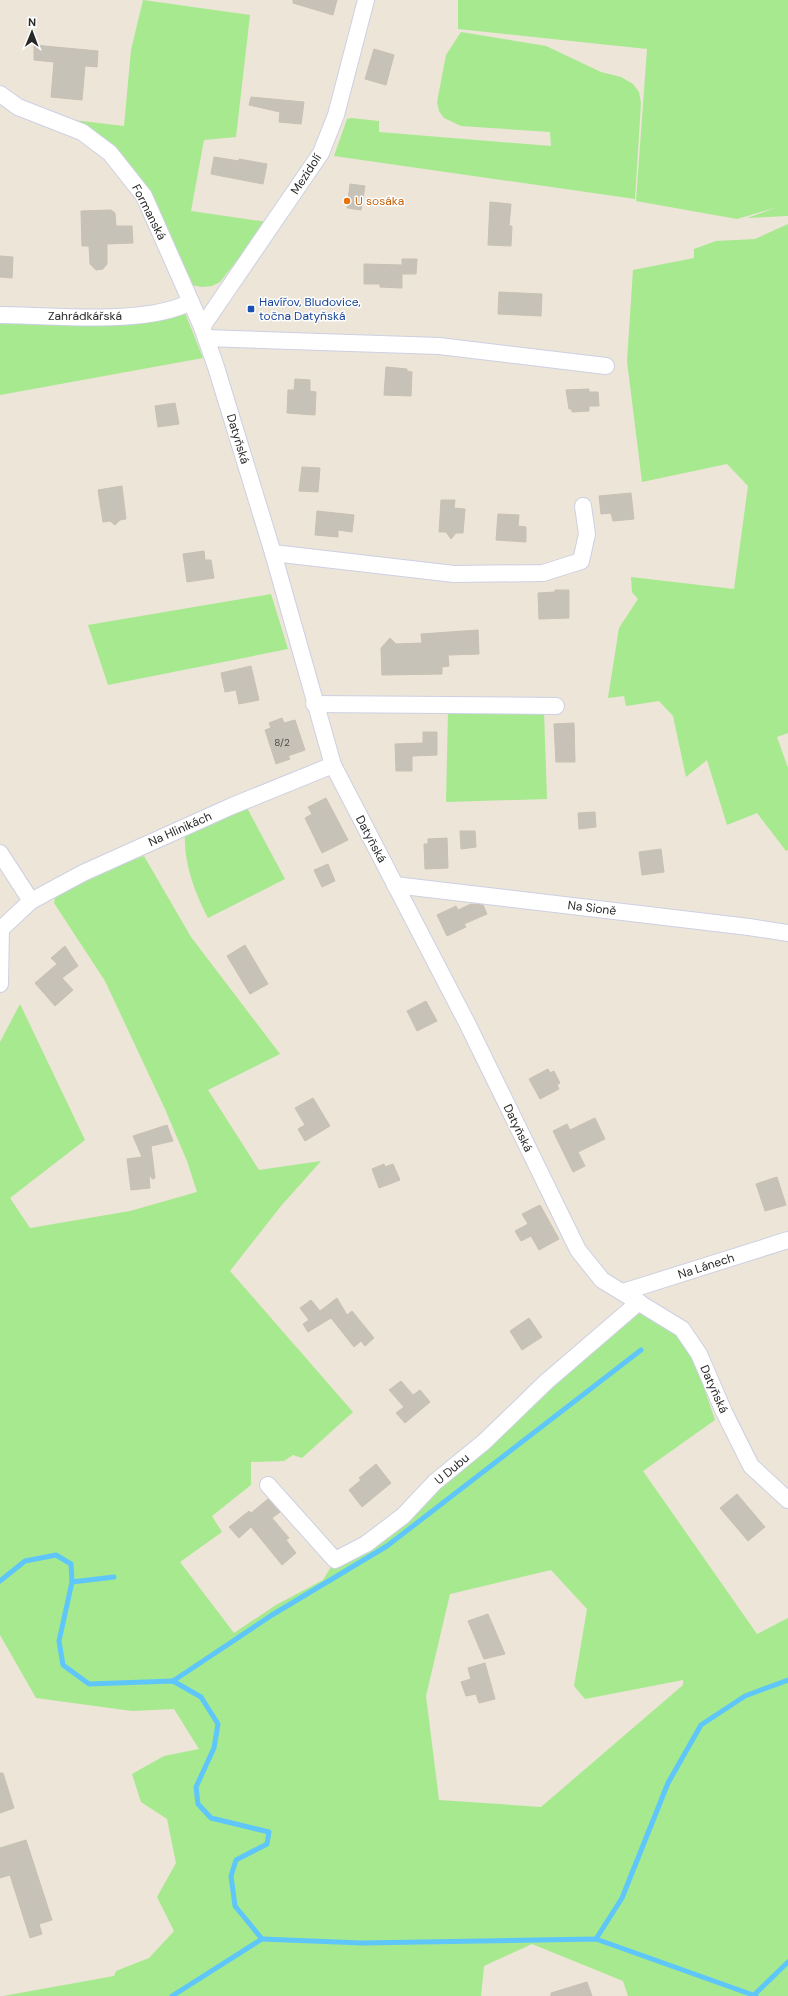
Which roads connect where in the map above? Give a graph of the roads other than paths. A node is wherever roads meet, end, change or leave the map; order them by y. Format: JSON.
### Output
{"nodes":[{"id":1,"x":366,"y":0,"type":"edge"},
{"id":2,"x":0,"y":94,"type":"edge"},
{"id":3,"x":191,"y":302,"type":"junction"},
{"id":4,"x":0,"y":314,"type":"edge"},
{"id":5,"x":204,"y":332,"type":"junction"},
{"id":6,"x":606,"y":366,"type":"dead end"},
{"id":7,"x":583,"y":506,"type":"dead end"},
{"id":8,"x":273,"y":553,"type":"junction"},
{"id":9,"x":314,"y":704,"type":"junction"},
{"id":10,"x":556,"y":706,"type":"dead end"},
{"id":11,"x":333,"y":765,"type":"junction"},
{"id":12,"x":0,"y":853,"type":"edge"},
{"id":13,"x":395,"y":885,"type":"junction"},
{"id":14,"x":31,"y":901,"type":"junction"},
{"id":15,"x":0,"y":929,"type":"edge"},
{"id":16,"x":788,"y":933,"type":"edge"},
{"id":17,"x":0,"y":984,"type":"edge"},
{"id":18,"x":788,"y":1240,"type":"edge"},
{"id":19,"x":623,"y":1292,"type":"junction"},
{"id":20,"x":639,"y":1302,"type":"junction"},
{"id":21,"x":268,"y":1484,"type":"dead end"},
{"id":22,"x":788,"y":1500,"type":"edge"}],
"edges":[{"from":1,"to":5,"type":"street","name":"Mezidolí"},
{"from":2,"to":3,"type":"street","name":"Formanská"},
{"from":3,"to":4,"type":"street","name":"Zahrádkářská"},
{"from":3,"to":5,"type":"street","name":"Formanská"},
{"from":5,"to":6,"type":"street"},
{"from":5,"to":8,"type":"street","name":"Datyňská"},
{"from":7,"to":8,"type":"street"},
{"from":8,"to":9,"type":"street","name":"Datyňská"},
{"from":9,"to":10,"type":"street"},
{"from":9,"to":11,"type":"street","name":"Datyňská"},
{"from":11,"to":13,"type":"street","name":"Datyňská"},
{"from":11,"to":14,"type":"street","name":"Na Hlinikách"},
{"from":12,"to":14,"type":"street"},
{"from":13,"to":16,"type":"street","name":"Na Sioně"},
{"from":13,"to":19,"type":"street","name":"Datyňská"},
{"from":14,"to":15,"type":"street","name":"Na Hlinikách"},
{"from":15,"to":17,"type":"street","name":"Na Hlinikách"},
{"from":18,"to":19,"type":"street","name":"Na Lánech"},
{"from":19,"to":20,"type":"street","name":"Datyňská"},
{"from":20,"to":21,"type":"street","name":"U Dubu"},
{"from":20,"to":22,"type":"street","name":"Datyňská"}]}
